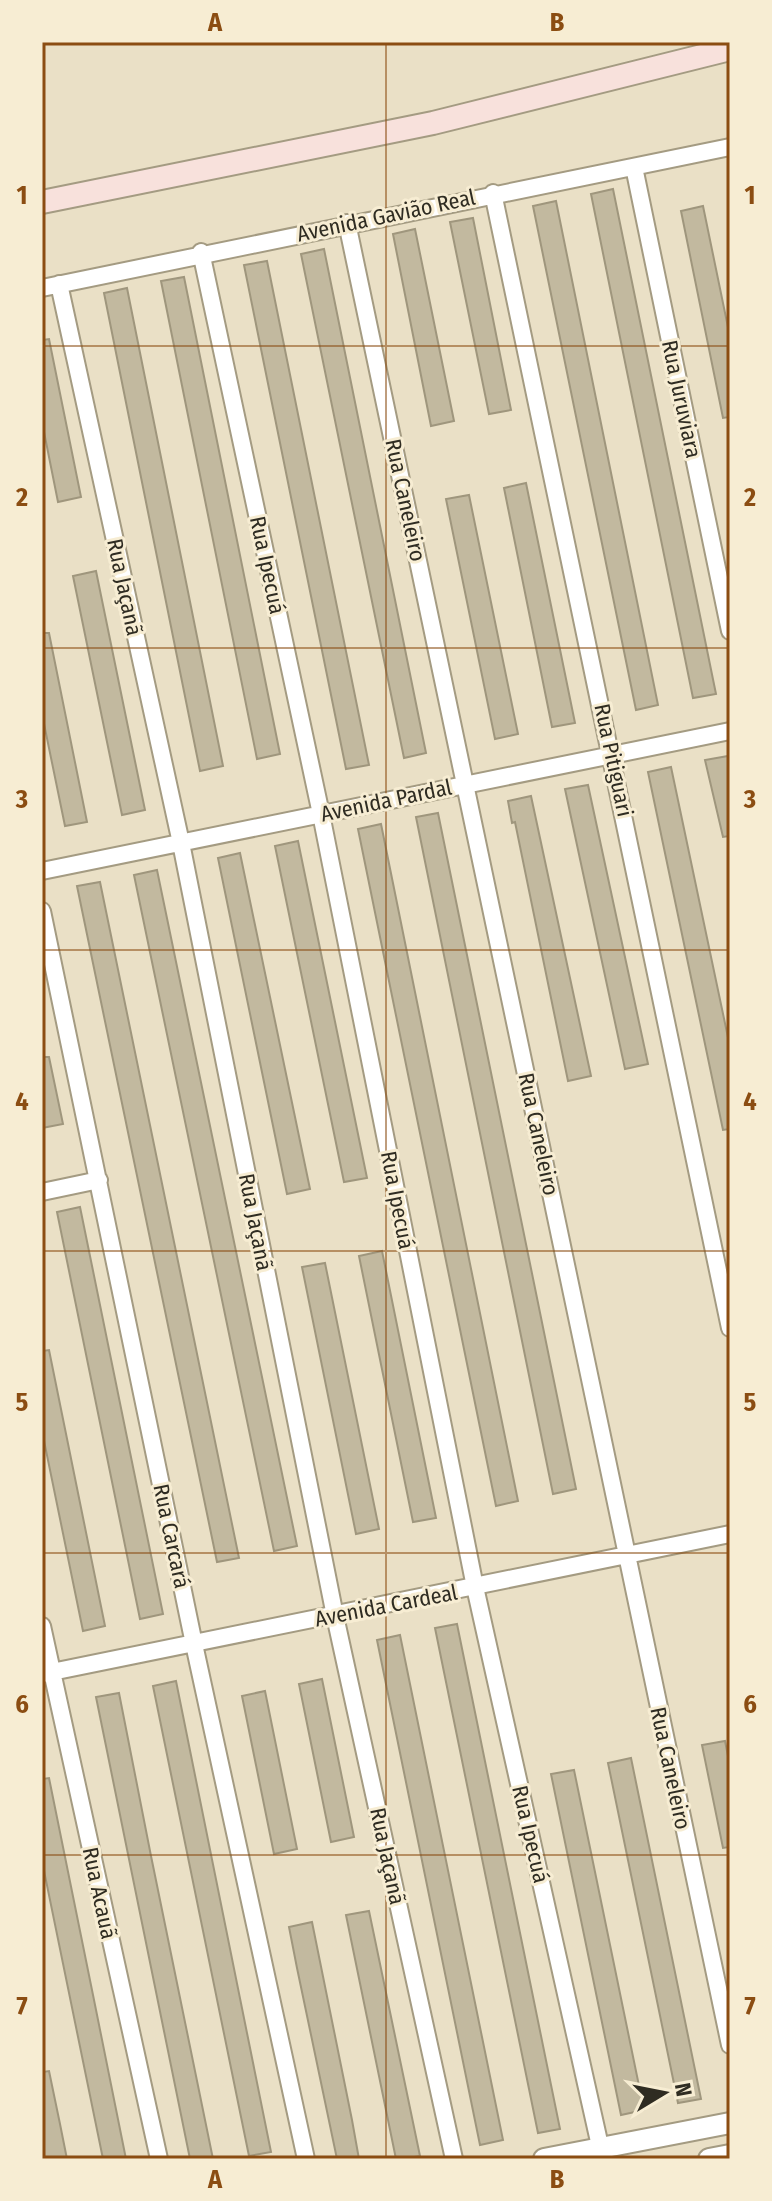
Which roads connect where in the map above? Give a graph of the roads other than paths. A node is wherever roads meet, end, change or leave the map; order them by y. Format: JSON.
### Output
{"nodes":[{"id":1,"x":730,"y":49,"type":"edge"},
{"id":2,"x":730,"y":147,"type":"edge"},
{"id":3,"x":634,"y":167,"type":"junction"},
{"id":4,"x":493,"y":193,"type":"junction"},
{"id":5,"x":42,"y":202,"type":"edge"},
{"id":6,"x":347,"y":223,"type":"junction"},
{"id":7,"x":201,"y":252,"type":"junction"},
{"id":8,"x":59,"y":284,"type":"junction"},
{"id":9,"x":42,"y":288,"type":"edge"},
{"id":10,"x":730,"y":631,"type":"edge"},
{"id":11,"x":730,"y":731,"type":"edge"},
{"id":12,"x":613,"y":756,"type":"junction"},
{"id":13,"x":466,"y":784,"type":"junction"},
{"id":14,"x":321,"y":814,"type":"junction"},
{"id":15,"x":181,"y":843,"type":"junction"},
{"id":16,"x":42,"y":871,"type":"edge"},
{"id":17,"x":42,"y":911,"type":"edge"},
{"id":18,"x":99,"y":1180,"type":"junction"},
{"id":19,"x":42,"y":1192,"type":"edge"},
{"id":20,"x":730,"y":1328,"type":"edge"},
{"id":21,"x":730,"y":1534,"type":"edge"},
{"id":22,"x":626,"y":1555,"type":"junction"},
{"id":23,"x":475,"y":1587,"type":"junction"},
{"id":24,"x":335,"y":1616,"type":"junction"},
{"id":25,"x":42,"y":1626,"type":"edge"},
{"id":26,"x":194,"y":1644,"type":"junction"},
{"id":27,"x":47,"y":1673,"type":"edge"},
{"id":28,"x":730,"y":2045,"type":"edge"},
{"id":29,"x":730,"y":2123,"type":"edge"},
{"id":30,"x":600,"y":2153,"type":"edge"},
{"id":31,"x":730,"y":2155,"type":"edge"},
{"id":32,"x":159,"y":2159,"type":"edge"},
{"id":33,"x":306,"y":2159,"type":"edge"},
{"id":34,"x":454,"y":2159,"type":"edge"},
{"id":35,"x":544,"y":2159,"type":"edge"},
{"id":36,"x":709,"y":2159,"type":"edge"}],
"edges":[{"from":1,"to":5,"type":"main road"},
{"from":2,"to":3,"type":"street","name":"Avenida Gavião Real"},
{"from":3,"to":4,"type":"street","name":"Avenida Gavião Real"},
{"from":3,"to":10,"type":"street","name":"Rua Juruviara"},
{"from":4,"to":6,"type":"street","name":"Avenida Gavião Real"},
{"from":4,"to":12,"type":"street","name":"Rua Pitiguari"},
{"from":6,"to":7,"type":"street","name":"Avenida Gavião Real"},
{"from":6,"to":13,"type":"street","name":"Rua Caneleiro"},
{"from":7,"to":8,"type":"street","name":"Avenida Gavião Real"},
{"from":7,"to":14,"type":"street","name":"Rua Ipecuá"},
{"from":8,"to":9,"type":"street","name":"Avenida Gavião Real"},
{"from":8,"to":15,"type":"street","name":"Rua Jaçanã"},
{"from":11,"to":12,"type":"street","name":"Avenida Pardal"},
{"from":12,"to":13,"type":"street","name":"Avenida Pardal"},
{"from":12,"to":20,"type":"street","name":"Rua Pitiguari"},
{"from":13,"to":14,"type":"street","name":"Avenida Pardal"},
{"from":13,"to":22,"type":"street","name":"Rua Caneleiro"},
{"from":14,"to":15,"type":"street","name":"Avenida Pardal"},
{"from":14,"to":23,"type":"street","name":"Rua Ipecuá"},
{"from":15,"to":16,"type":"street","name":"Avenida Pardal"},
{"from":15,"to":24,"type":"street","name":"Rua Jaçanã"},
{"from":17,"to":18,"type":"street","name":"Rua Carcará"},
{"from":18,"to":19,"type":"street"},
{"from":18,"to":26,"type":"street","name":"Rua Carcará"},
{"from":21,"to":22,"type":"street","name":"Avenida Cardeal"},
{"from":22,"to":23,"type":"street","name":"Avenida Cardeal"},
{"from":22,"to":28,"type":"street","name":"Rua Caneleiro"},
{"from":23,"to":24,"type":"street","name":"Avenida Cardeal"},
{"from":23,"to":30,"type":"street","name":"Rua Ipecuá"},
{"from":24,"to":26,"type":"street","name":"Avenida Cardeal"},
{"from":24,"to":34,"type":"street","name":"Rua Jaçanã"},
{"from":25,"to":27,"type":"street","name":"Rua Acauã"},
{"from":26,"to":27,"type":"street","name":"Avenida Cardeal"},
{"from":26,"to":33,"type":"street","name":"Rua Carcará"},
{"from":27,"to":32,"type":"street","name":"Rua Acauã"},
{"from":29,"to":30,"type":"street"},
{"from":30,"to":35,"type":"street"},
{"from":31,"to":36,"type":"street"}]}
